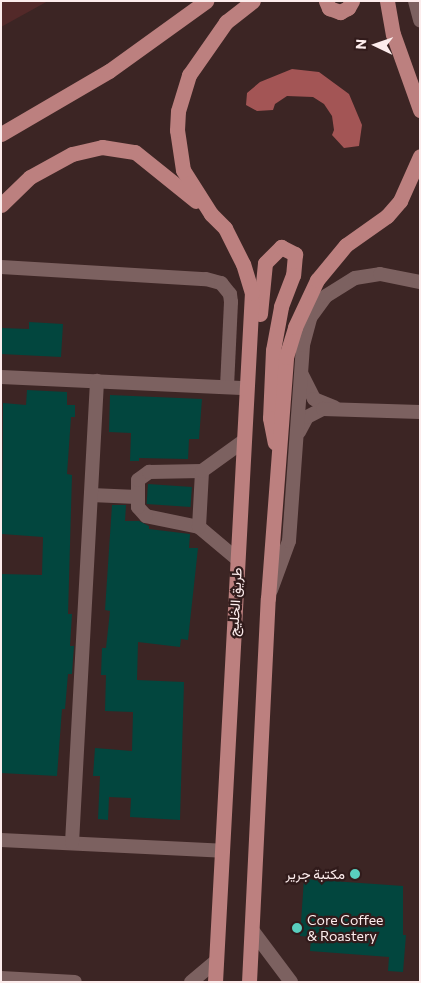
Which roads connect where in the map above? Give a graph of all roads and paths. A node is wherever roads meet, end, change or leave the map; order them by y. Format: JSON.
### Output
{"nodes":[{"id":1,"x":206,"y":1,"type":"edge"},
{"id":2,"x":253,"y":1,"type":"edge"},
{"id":3,"x":326,"y":1,"type":"edge"},
{"id":4,"x":352,"y":1,"type":"edge"},
{"id":5,"x":387,"y":1,"type":"edge"},
{"id":6,"x":415,"y":1,"type":"edge"},
{"id":7,"x":420,"y":20,"type":"edge"},
{"id":8,"x":420,"y":110,"type":"edge"},
{"id":9,"x":1,"y":134,"type":"edge"},
{"id":10,"x":420,"y":156,"type":"edge"},
{"id":11,"x":1,"y":205,"type":"edge"},
{"id":12,"x":210,"y":214,"type":"junction"},
{"id":13,"x":1,"y":267,"type":"edge"},
{"id":14,"x":420,"y":275,"type":"edge"},
{"id":15,"x":420,"y":282,"type":"edge"},
{"id":16,"x":295,"y":326,"type":"junction"},
{"id":17,"x":302,"y":372,"type":"junction"},
{"id":18,"x":1,"y":377,"type":"edge"},
{"id":19,"x":97,"y":381,"type":"junction"},
{"id":20,"x":227,"y":387,"type":"junction"},
{"id":21,"x":247,"y":388,"type":"junction"},
{"id":22,"x":337,"y":408,"type":"junction"},
{"id":23,"x":420,"y":412,"type":"edge"},
{"id":24,"x":245,"y":440,"type":"junction"},
{"id":25,"x":296,"y":444,"type":"junction"},
{"id":26,"x":278,"y":464,"type":"junction"},
{"id":27,"x":202,"y":471,"type":"junction"},
{"id":28,"x":91,"y":495,"type":"junction"},
{"id":29,"x":138,"y":497,"type":"junction"},
{"id":30,"x":199,"y":527,"type":"junction"},
{"id":31,"x":238,"y":559,"type":"junction"},
{"id":32,"x":268,"y":598,"type":"junction"},
{"id":33,"x":1,"y":840,"type":"edge"},
{"id":34,"x":72,"y":843,"type":"junction"},
{"id":35,"x":224,"y":851,"type":"junction"},
{"id":36,"x":252,"y":930,"type":"junction"},
{"id":37,"x":216,"y":961,"type":"junction"},
{"id":38,"x":1,"y":978,"type":"edge"},
{"id":39,"x":250,"y":980,"type":"edge"},
{"id":40,"x":75,"y":982,"type":"edge"},
{"id":41,"x":192,"y":982,"type":"edge"},
{"id":42,"x":215,"y":982,"type":"edge"},
{"id":43,"x":291,"y":982,"type":"edge"}],
"edges":[{"from":1,"to":9,"type":"main road"},
{"from":2,"to":12,"type":"main road"},
{"from":3,"to":4,"type":"main road"},
{"from":5,"to":8,"type":"main road"},
{"from":6,"to":7,"type":"street"},
{"from":10,"to":16,"type":"main road"},
{"from":11,"to":12,"type":"main road"},
{"from":12,"to":21,"type":"main road","name":"طريق الخليج"},
{"from":13,"to":20,"type":"street"},
{"from":14,"to":16,"type":"street"},
{"from":15,"to":17,"type":"street"},
{"from":16,"to":26,"type":"main road"},
{"from":17,"to":22,"type":"street"},
{"from":17,"to":25,"type":"street"},
{"from":18,"to":19,"type":"street"},
{"from":19,"to":20,"type":"street"},
{"from":19,"to":28,"type":"street"},
{"from":20,"to":21,"type":"street"},
{"from":21,"to":24,"type":"main road","name":"طريق الخليج"},
{"from":21,"to":26,"type":"main road"},
{"from":22,"to":23,"type":"street"},
{"from":22,"to":25,"type":"street"},
{"from":24,"to":27,"type":"street"},
{"from":24,"to":31,"type":"main road","name":"طريق الخليج"},
{"from":25,"to":32,"type":"street"},
{"from":26,"to":32,"type":"main road"},
{"from":27,"to":29,"type":"street"},
{"from":27,"to":30,"type":"street"},
{"from":28,"to":29,"type":"street"},
{"from":28,"to":34,"type":"street"},
{"from":29,"to":30,"type":"street"},
{"from":30,"to":31,"type":"street"},
{"from":31,"to":35,"type":"main road","name":"طريق الخليج"},
{"from":32,"to":36,"type":"main road"},
{"from":33,"to":34,"type":"street"},
{"from":34,"to":35,"type":"street"},
{"from":35,"to":37,"type":"main road","name":"طريق الخليج"},
{"from":36,"to":39,"type":"main road"},
{"from":36,"to":43,"type":"street"},
{"from":37,"to":41,"type":"street"},
{"from":37,"to":42,"type":"main road","name":"طريق الخليج"},
{"from":38,"to":40,"type":"street"}]}
